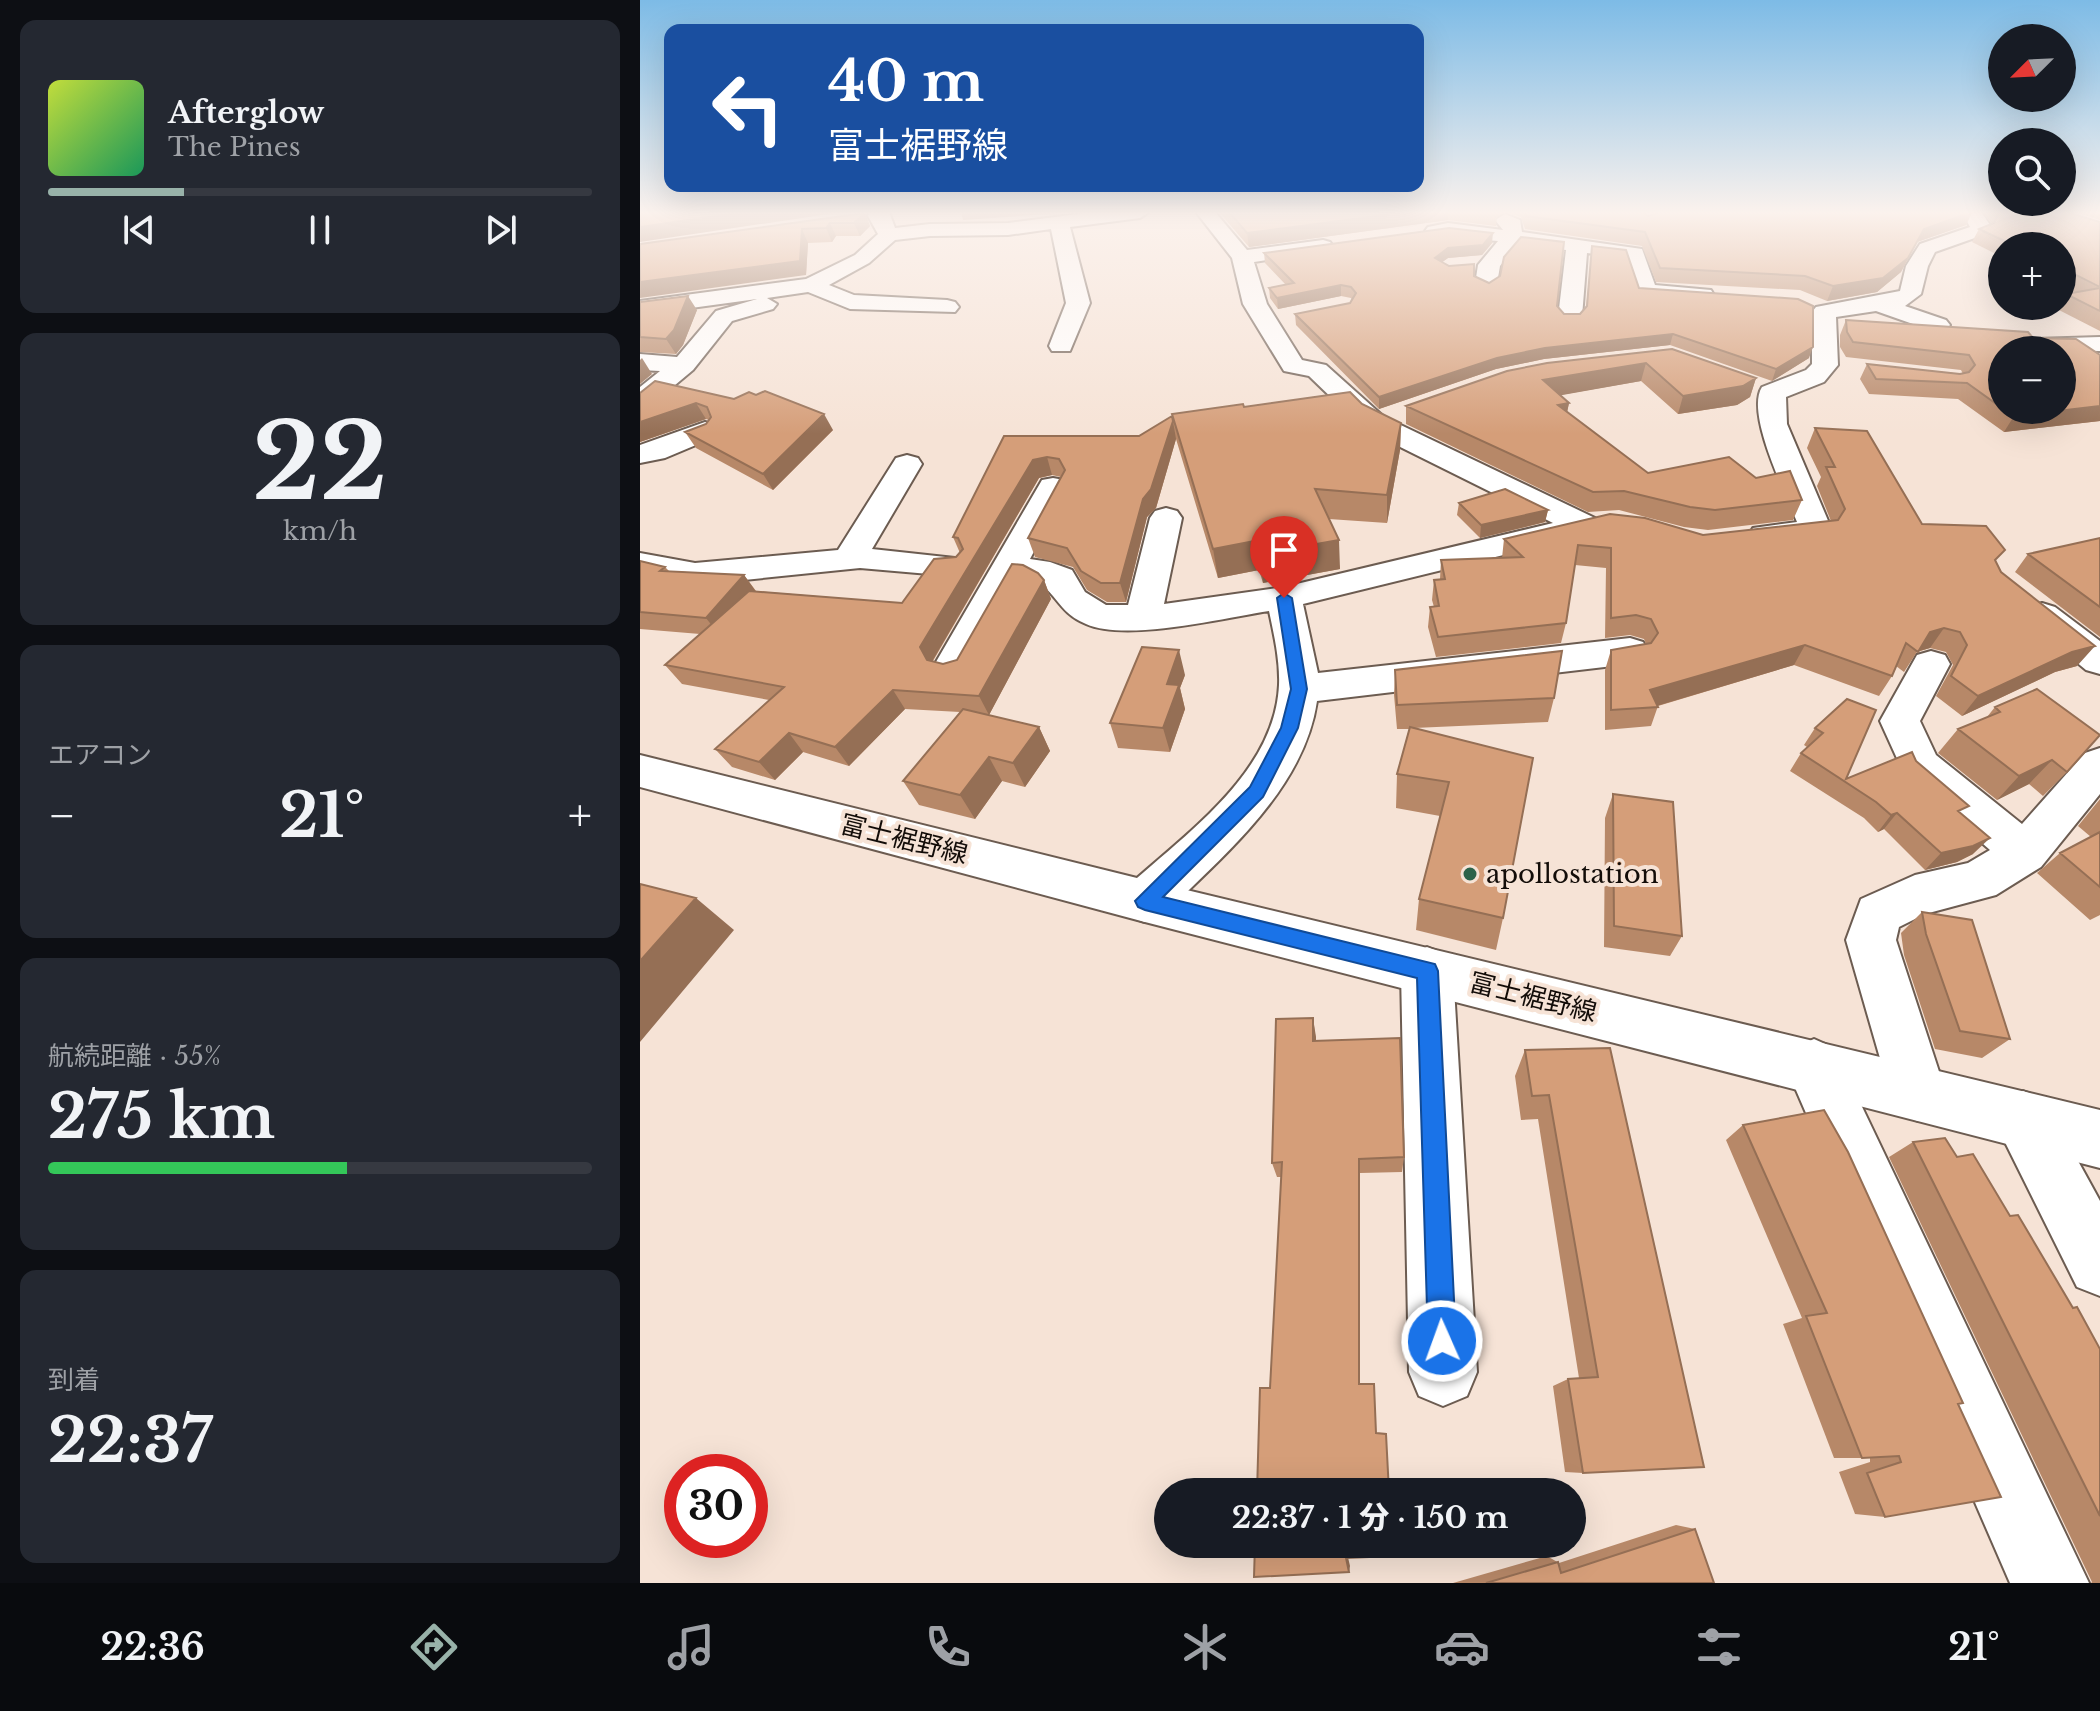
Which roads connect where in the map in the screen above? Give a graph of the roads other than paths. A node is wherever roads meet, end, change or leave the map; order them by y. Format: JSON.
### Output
{"nodes":[{"id":1,"x":1074,"y":286,"type":"edge"},
{"id":2,"x":1250,"y":286,"type":"edge"},
{"id":3,"x":1573,"y":286,"type":"edge"},
{"id":4,"x":1644,"y":286,"type":"edge"},
{"id":5,"x":1709,"y":286,"type":"edge"},
{"id":6,"x":1912,"y":286,"type":"edge"},
{"id":7,"x":803,"y":287,"type":"junction"},
{"id":8,"x":1879,"y":304,"type":"junction"},
{"id":9,"x":947,"y":307,"type":"dead end"},
{"id":10,"x":640,"y":308,"type":"edge"},
{"id":11,"x":1798,"y":312,"type":"edge"},
{"id":12,"x":1296,"y":315,"type":"edge"},
{"id":13,"x":1570,"y":317,"type":"edge"},
{"id":14,"x":1824,"y":318,"type":"junction"},
{"id":15,"x":1266,"y":321,"type":"junction"},
{"id":16,"x":1938,"y":325,"type":"edge"},
{"id":17,"x":2100,"y":344,"type":"edge"},
{"id":18,"x":2076,"y":345,"type":"edge"},
{"id":19,"x":1061,"y":346,"type":"dead end"},
{"id":20,"x":640,"y":362,"type":"edge"},
{"id":21,"x":684,"y":365,"type":"junction"},
{"id":22,"x":1825,"y":365,"type":"junction"},
{"id":23,"x":1857,"y":369,"type":"dead end"},
{"id":24,"x":1743,"y":383,"type":"edge"},
{"id":25,"x":1772,"y":393,"type":"junction"},
{"id":26,"x":640,"y":400,"type":"edge"},
{"id":27,"x":1402,"y":413,"type":"dead end"},
{"id":28,"x":1374,"y":423,"type":"junction"},
{"id":29,"x":705,"y":431,"type":"edge"},
{"id":30,"x":640,"y":454,"type":"edge"},
{"id":31,"x":907,"y":464,"type":"dead end"},
{"id":32,"x":1053,"y":487,"type":"edge"},
{"id":33,"x":1166,"y":518,"type":"dead end"},
{"id":34,"x":1726,"y":539,"type":"edge"},
{"id":35,"x":850,"y":558,"type":"junction"},
{"id":36,"x":640,"y":563,"type":"edge"},
{"id":37,"x":952,"y":566,"type":"edge"},
{"id":38,"x":1006,"y":570,"type":"junction"},
{"id":39,"x":2014,"y":592,"type":"edge"},
{"id":40,"x":1284,"y":598,"type":"junction"},
{"id":41,"x":1143,"y":618,"type":"junction"},
{"id":42,"x":1630,"y":651,"type":"edge"},
{"id":43,"x":2100,"y":661,"type":"edge"},
{"id":44,"x":1931,"y":664,"type":"dead end"},
{"id":45,"x":952,"y":667,"type":"edge"},
{"id":46,"x":1299,"y":689,"type":"junction"},
{"id":47,"x":2100,"y":764,"type":"edge"},
{"id":48,"x":640,"y":771,"type":"edge"},
{"id":49,"x":2025,"y":853,"type":"junction"},
{"id":50,"x":1145,"y":901,"type":"junction"},
{"id":51,"x":1427,"y":971,"type":"junction"},
{"id":52,"x":1814,"y":1067,"type":"junction"},
{"id":53,"x":1918,"y":1093,"type":"junction"},
{"id":54,"x":2023,"y":1120,"type":"junction"},
{"id":55,"x":2100,"y":1139,"type":"edge"},
{"id":56,"x":2100,"y":1264,"type":"edge"},
{"id":57,"x":1443,"y":1372,"type":"dead end"},
{"id":58,"x":2050,"y":1583,"type":"edge"}],
"edges":[{"from":1,"to":19,"type":"street"},
{"from":2,"to":15,"type":"street"},
{"from":3,"to":13,"type":"street"},
{"from":4,"to":5,"type":"street"},
{"from":6,"to":8,"type":"street"},
{"from":7,"to":9,"type":"street"},
{"from":7,"to":10,"type":"street"},
{"from":7,"to":21,"type":"street"},
{"from":8,"to":14,"type":"street"},
{"from":8,"to":16,"type":"street"},
{"from":11,"to":14,"type":"street"},
{"from":12,"to":15,"type":"street"},
{"from":14,"to":22,"type":"street"},
{"from":15,"to":28,"type":"street"},
{"from":17,"to":18,"type":"street"},
{"from":20,"to":21,"type":"street"},
{"from":21,"to":26,"type":"street"},
{"from":22,"to":23,"type":"street"},
{"from":22,"to":25,"type":"street"},
{"from":24,"to":25,"type":"street"},
{"from":25,"to":34,"type":"street"},
{"from":27,"to":28,"type":"street"},
{"from":28,"to":40,"type":"street"},
{"from":29,"to":30,"type":"street"},
{"from":31,"to":35,"type":"street"},
{"from":32,"to":38,"type":"street"},
{"from":33,"to":41,"type":"street"},
{"from":35,"to":36,"type":"street"},
{"from":35,"to":37,"type":"street"},
{"from":38,"to":41,"type":"street"},
{"from":38,"to":45,"type":"street"},
{"from":39,"to":43,"type":"street"},
{"from":40,"to":41,"type":"street"},
{"from":40,"to":46,"type":"street"},
{"from":42,"to":46,"type":"street"},
{"from":44,"to":49,"type":"street"},
{"from":46,"to":50,"type":"street"},
{"from":47,"to":49,"type":"street"},
{"from":48,"to":50,"type":"street","name":"富士裾野線"},
{"from":49,"to":53,"type":"street"},
{"from":50,"to":51,"type":"street","name":"富士裾野線"},
{"from":51,"to":52,"type":"street","name":"富士裾野線"},
{"from":51,"to":57,"type":"street"},
{"from":52,"to":53,"type":"street","name":"富士裾野線"},
{"from":52,"to":58,"type":"street"},
{"from":53,"to":54,"type":"street","name":"富士裾野線"},
{"from":54,"to":55,"type":"street","name":"富士裾野線"},
{"from":54,"to":56,"type":"street"}]}
